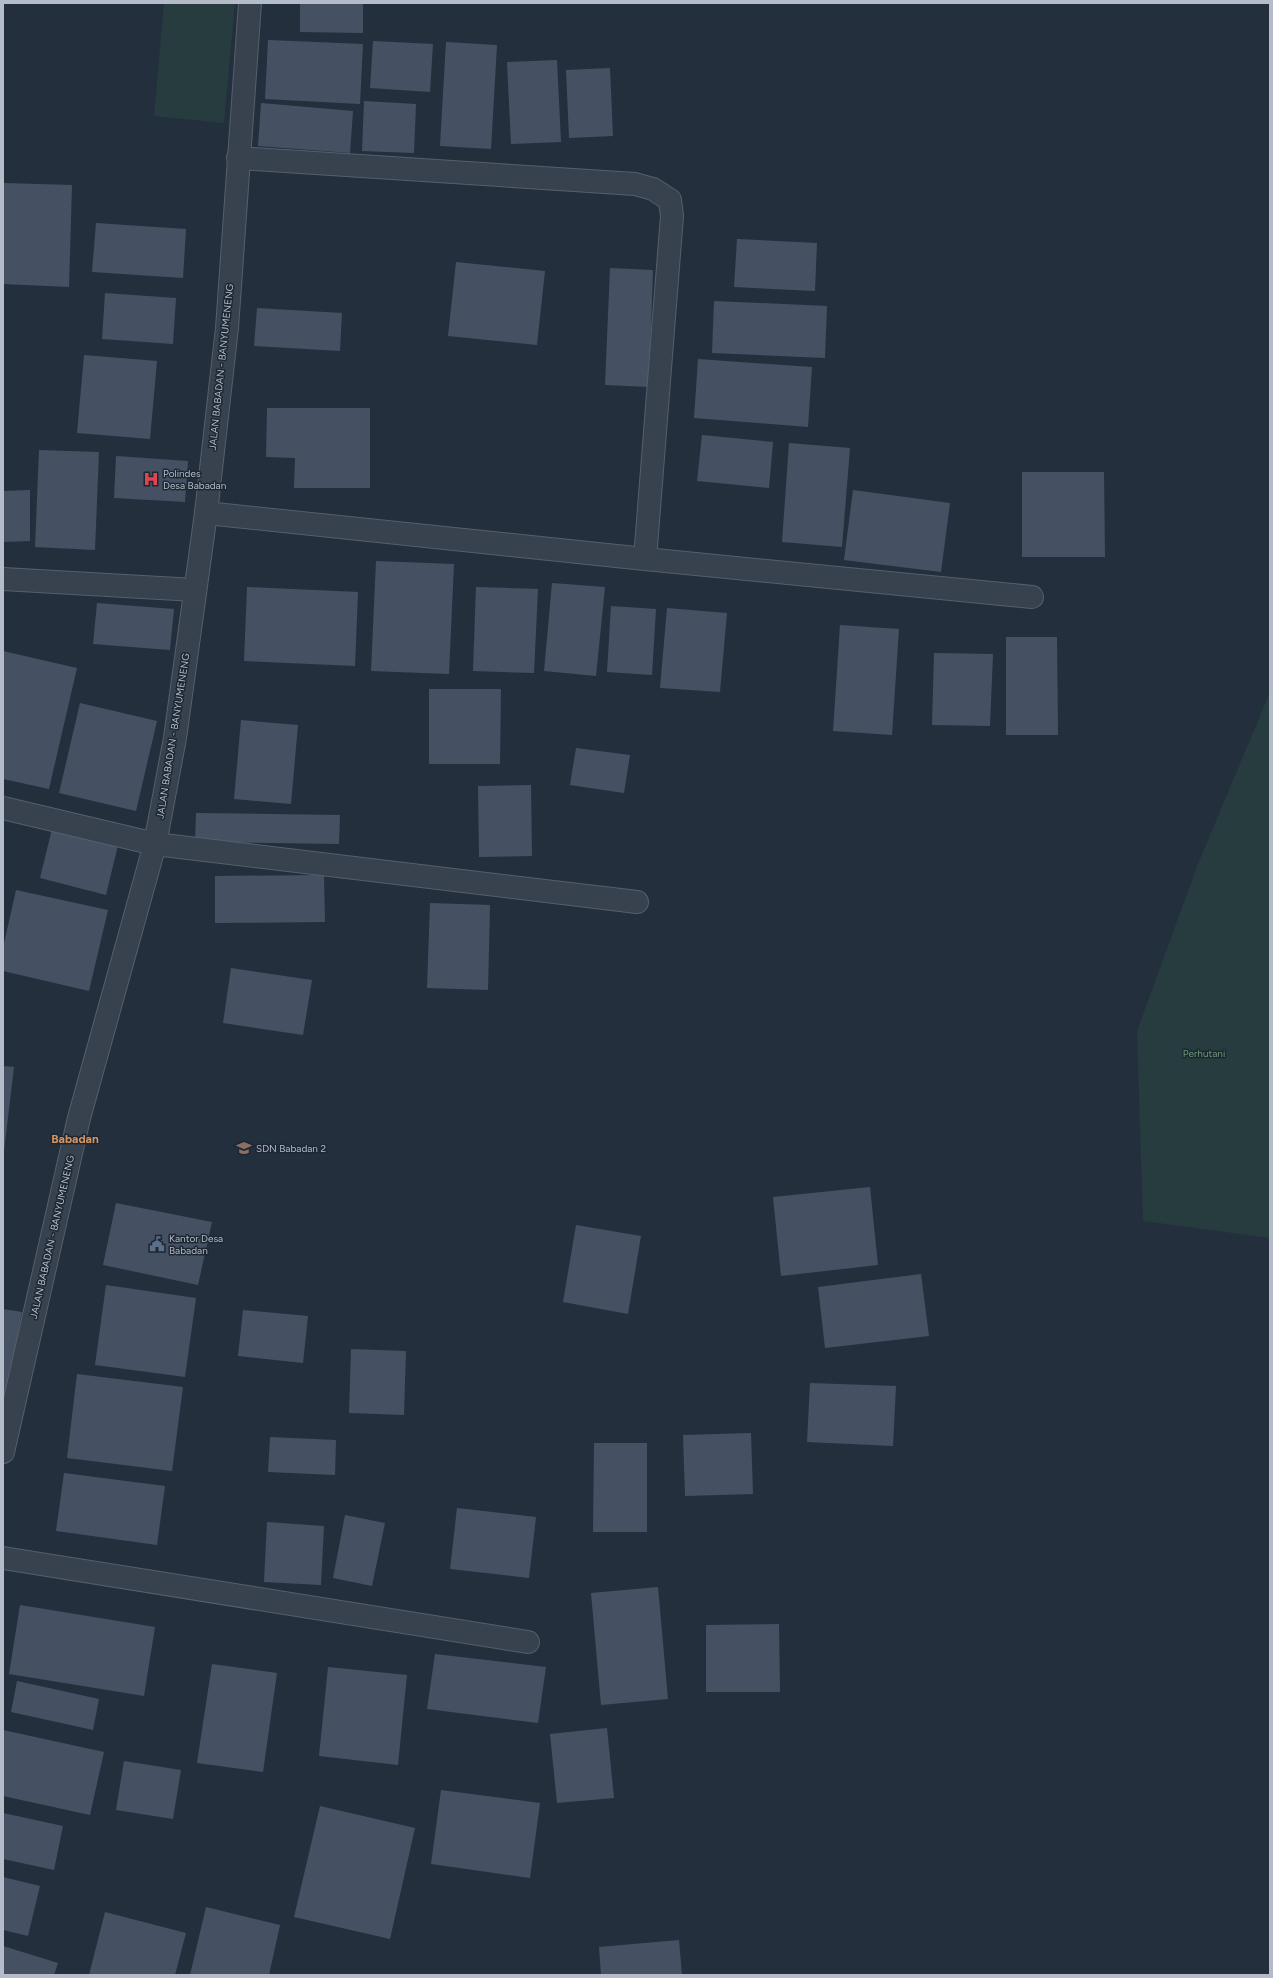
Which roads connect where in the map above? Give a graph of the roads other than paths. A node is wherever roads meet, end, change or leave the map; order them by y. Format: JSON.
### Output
{"nodes":[{"id":1,"x":250,"y":3,"type":"edge"},
{"id":2,"x":238,"y":158,"type":"junction"},
{"id":3,"x":206,"y":513,"type":"junction"},
{"id":4,"x":645,"y":559,"type":"junction"},
{"id":5,"x":3,"y":579,"type":"edge"},
{"id":6,"x":195,"y":590,"type":"junction"},
{"id":7,"x":1032,"y":597,"type":"dead end"},
{"id":8,"x":3,"y":808,"type":"edge"},
{"id":9,"x":155,"y":844,"type":"junction"},
{"id":10,"x":637,"y":902,"type":"dead end"},
{"id":11,"x":3,"y":1452,"type":"edge"},
{"id":12,"x":3,"y":1558,"type":"edge"},
{"id":13,"x":528,"y":1642,"type":"dead end"}],
"edges":[{"from":1,"to":2,"type":"street","name":"JALAN BABADAN - BANYUMENENG"},
{"from":2,"to":3,"type":"street","name":"JALAN BABADAN - BANYUMENENG"},
{"from":2,"to":4,"type":"street"},
{"from":3,"to":4,"type":"street"},
{"from":3,"to":6,"type":"street","name":"JALAN BABADAN - BANYUMENENG"},
{"from":4,"to":7,"type":"street"},
{"from":5,"to":6,"type":"street"},
{"from":6,"to":9,"type":"street","name":"JALAN BABADAN - BANYUMENENG"},
{"from":8,"to":9,"type":"street"},
{"from":9,"to":10,"type":"street"},
{"from":9,"to":11,"type":"street","name":"JALAN BABADAN - BANYUMENENG"},
{"from":12,"to":13,"type":"street"}]}
